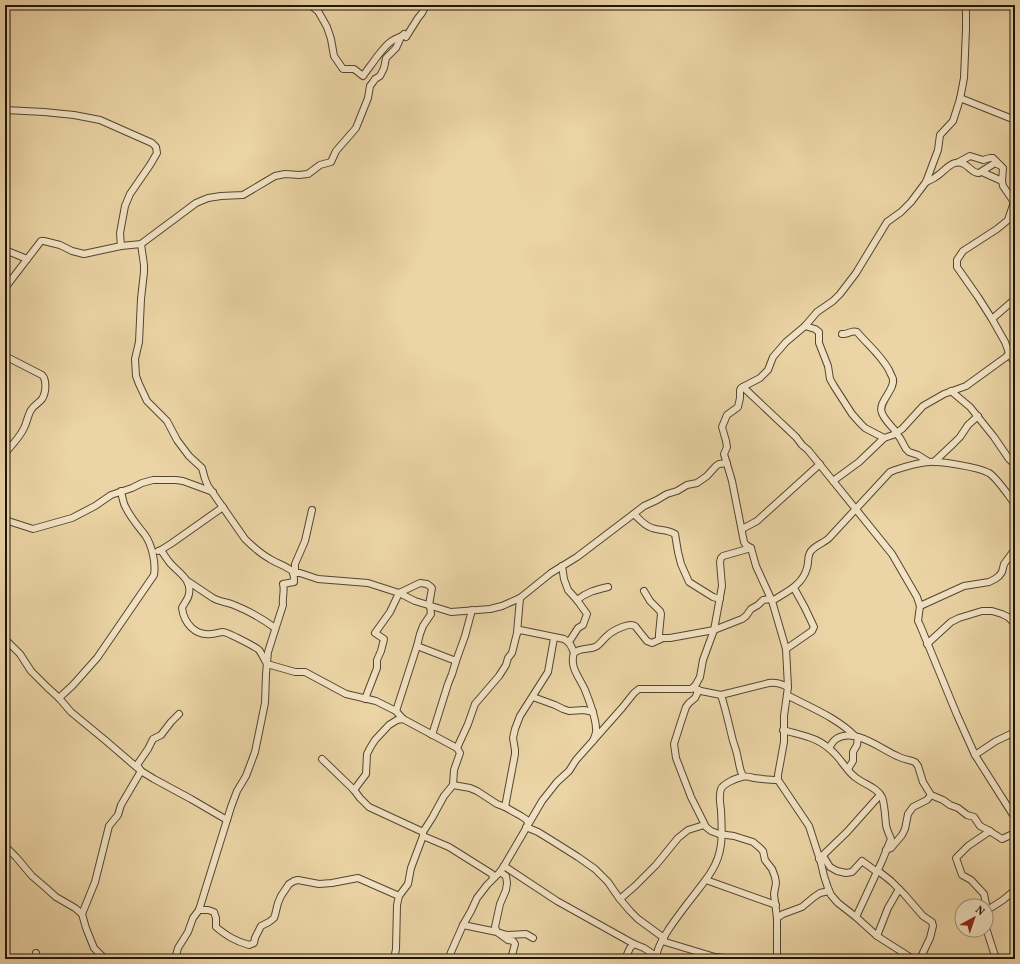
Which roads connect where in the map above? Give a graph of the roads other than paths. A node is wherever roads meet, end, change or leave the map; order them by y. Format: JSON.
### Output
{"nodes":[{"id":1,"x":310,"y":5,"type":"edge"},
{"id":2,"x":426,"y":5,"type":"edge"},
{"id":3,"x":965,"y":5,"type":"edge"},
{"id":4,"x":402,"y":36,"type":"junction"},
{"id":5,"x":960,"y":98,"type":"junction"},
{"id":6,"x":5,"y":110,"type":"edge"},
{"id":7,"x":1015,"y":120,"type":"edge"},
{"id":8,"x":959,"y":162,"type":"junction"},
{"id":9,"x":1001,"y":166,"type":"junction"},
{"id":10,"x":982,"y":172,"type":"junction"},
{"id":11,"x":926,"y":182,"type":"junction"},
{"id":12,"x":1002,"y":182,"type":"junction"},
{"id":13,"x":1014,"y":203,"type":"edge"},
{"id":14,"x":141,"y":244,"type":"junction"},
{"id":15,"x":121,"y":246,"type":"junction"},
{"id":16,"x":5,"y":250,"type":"edge"},
{"id":17,"x":27,"y":259,"type":"junction"},
{"id":18,"x":5,"y":288,"type":"edge"},
{"id":19,"x":1015,"y":299,"type":"edge"},
{"id":20,"x":992,"y":319,"type":"junction"},
{"id":21,"x":805,"y":326,"type":"junction"},
{"id":22,"x":842,"y":334,"type":"dead end"},
{"id":23,"x":1009,"y":353,"type":"junction"},
{"id":24,"x":5,"y":356,"type":"edge"},
{"id":25,"x":1015,"y":364,"type":"edge"},
{"id":26,"x":743,"y":387,"type":"junction"},
{"id":27,"x":951,"y":391,"type":"junction"},
{"id":28,"x":978,"y":416,"type":"junction"},
{"id":29,"x":897,"y":433,"type":"junction"},
{"id":30,"x":884,"y":438,"type":"junction"},
{"id":31,"x":5,"y":453,"type":"edge"},
{"id":32,"x":931,"y":462,"type":"junction"},
{"id":33,"x":727,"y":463,"type":"junction"},
{"id":34,"x":820,"y":464,"type":"junction"},
{"id":35,"x":1015,"y":465,"type":"edge"},
{"id":36,"x":833,"y":481,"type":"junction"},
{"id":37,"x":120,"y":491,"type":"junction"},
{"id":38,"x":213,"y":492,"type":"junction"},
{"id":39,"x":1015,"y":504,"type":"edge"},
{"id":40,"x":223,"y":507,"type":"junction"},
{"id":41,"x":312,"y":510,"type":"dead end"},
{"id":42,"x":856,"y":510,"type":"junction"},
{"id":43,"x":634,"y":514,"type":"junction"},
{"id":44,"x":5,"y":520,"type":"edge"},
{"id":45,"x":742,"y":529,"type":"junction"},
{"id":46,"x":751,"y":548,"type":"junction"},
{"id":47,"x":1015,"y":549,"type":"edge"},
{"id":48,"x":161,"y":550,"type":"junction"},
{"id":49,"x":152,"y":551,"type":"junction"},
{"id":50,"x":562,"y":566,"type":"junction"},
{"id":51,"x":294,"y":572,"type":"junction"},
{"id":52,"x":189,"y":582,"type":"junction"},
{"id":53,"x":608,"y":587,"type":"dead end"},
{"id":54,"x":794,"y":588,"type":"junction"},
{"id":55,"x":644,"y":591,"type":"dead end"},
{"id":56,"x":400,"y":593,"type":"junction"},
{"id":57,"x":520,"y":598,"type":"junction"},
{"id":58,"x":720,"y":599,"type":"junction"},
{"id":59,"x":577,"y":600,"type":"junction"},
{"id":60,"x":771,"y":600,"type":"junction"},
{"id":61,"x":430,"y":605,"type":"junction"},
{"id":62,"x":920,"y":606,"type":"junction"},
{"id":63,"x":472,"y":610,"type":"junction"},
{"id":64,"x":1015,"y":622,"type":"edge"},
{"id":65,"x":275,"y":628,"type":"junction"},
{"id":66,"x":714,"y":630,"type":"junction"},
{"id":67,"x":517,"y":633,"type":"junction"},
{"id":68,"x":554,"y":638,"type":"junction"},
{"id":69,"x":5,"y":639,"type":"edge"},
{"id":70,"x":659,"y":639,"type":"junction"},
{"id":71,"x":569,"y":642,"type":"junction"},
{"id":72,"x":927,"y":644,"type":"junction"},
{"id":73,"x":417,"y":646,"type":"junction"},
{"id":74,"x":786,"y":649,"type":"junction"},
{"id":75,"x":574,"y":653,"type":"junction"},
{"id":76,"x":456,"y":661,"type":"junction"},
{"id":77,"x":267,"y":664,"type":"junction"},
{"id":78,"x":788,"y":687,"type":"junction"},
{"id":79,"x":697,"y":688,"type":"junction"},
{"id":80,"x":721,"y":695,"type":"junction"},
{"id":81,"x":787,"y":695,"type":"junction"},
{"id":82,"x":533,"y":697,"type":"junction"},
{"id":83,"x":59,"y":698,"type":"junction"},
{"id":84,"x":365,"y":699,"type":"junction"},
{"id":85,"x":396,"y":712,"type":"junction"},
{"id":86,"x":593,"y":712,"type":"junction"},
{"id":87,"x":179,"y":714,"type":"dead end"},
{"id":88,"x":403,"y":719,"type":"junction"},
{"id":89,"x":783,"y":730,"type":"junction"},
{"id":90,"x":1015,"y":732,"type":"edge"},
{"id":91,"x":432,"y":735,"type":"junction"},
{"id":92,"x":856,"y":737,"type":"junction"},
{"id":93,"x":593,"y":741,"type":"junction"},
{"id":94,"x":457,"y":748,"type":"junction"},
{"id":95,"x":829,"y":748,"type":"junction"},
{"id":96,"x":975,"y":755,"type":"junction"},
{"id":97,"x":322,"y":759,"type":"dead end"},
{"id":98,"x":848,"y":769,"type":"junction"},
{"id":99,"x":141,"y":771,"type":"junction"},
{"id":100,"x":742,"y":776,"type":"junction"},
{"id":101,"x":778,"y":780,"type":"junction"},
{"id":102,"x":453,"y":785,"type":"junction"},
{"id":103,"x":354,"y":790,"type":"junction"},
{"id":104,"x":880,"y":795,"type":"junction"},
{"id":105,"x":931,"y":795,"type":"junction"},
{"id":106,"x":505,"y":807,"type":"junction"},
{"id":107,"x":1015,"y":818,"type":"edge"},
{"id":108,"x":227,"y":820,"type":"junction"},
{"id":109,"x":704,"y":825,"type":"junction"},
{"id":110,"x":527,"y":826,"type":"junction"},
{"id":111,"x":990,"y":831,"type":"junction"},
{"id":112,"x":1015,"y":833,"type":"edge"},
{"id":113,"x":423,"y":834,"type":"junction"},
{"id":114,"x":722,"y":835,"type":"junction"},
{"id":115,"x":5,"y":846,"type":"edge"},
{"id":116,"x":886,"y":850,"type":"junction"},
{"id":117,"x":821,"y":858,"type":"junction"},
{"id":118,"x":504,"y":866,"type":"junction"},
{"id":119,"x":877,"y":871,"type":"junction"},
{"id":120,"x":500,"y":872,"type":"junction"},
{"id":121,"x":493,"y":878,"type":"junction"},
{"id":122,"x":706,"y":880,"type":"junction"},
{"id":123,"x":899,"y":890,"type":"junction"},
{"id":124,"x":1015,"y":890,"type":"edge"},
{"id":125,"x":829,"y":891,"type":"junction"},
{"id":126,"x":399,"y":896,"type":"junction"},
{"id":127,"x":985,"y":898,"type":"edge"},
{"id":128,"x":620,"y":899,"type":"junction"},
{"id":129,"x":776,"y":905,"type":"junction"},
{"id":130,"x":994,"y":906,"type":"edge"},
{"id":131,"x":199,"y":910,"type":"junction"},
{"id":132,"x":82,"y":914,"type":"junction"},
{"id":133,"x":856,"y":917,"type":"junction"},
{"id":134,"x":778,"y":918,"type":"junction"},
{"id":135,"x":463,"y":925,"type":"junction"},
{"id":136,"x":497,"y":932,"type":"junction"},
{"id":137,"x":877,"y":936,"type":"junction"},
{"id":138,"x":533,"y":938,"type":"dead end"},
{"id":139,"x":989,"y":938,"type":"edge"},
{"id":140,"x":663,"y":939,"type":"junction"},
{"id":141,"x":634,"y":944,"type":"junction"},
{"id":142,"x":657,"y":957,"type":"edge"},
{"id":143,"x":106,"y":959,"type":"edge"},
{"id":144,"x":175,"y":959,"type":"edge"},
{"id":145,"x":394,"y":959,"type":"edge"},
{"id":146,"x":448,"y":959,"type":"edge"},
{"id":147,"x":511,"y":959,"type":"edge"},
{"id":148,"x":625,"y":959,"type":"edge"},
{"id":149,"x":735,"y":959,"type":"edge"},
{"id":150,"x":777,"y":959,"type":"edge"},
{"id":151,"x":913,"y":959,"type":"edge"},
{"id":152,"x":920,"y":959,"type":"edge"},
{"id":153,"x":996,"y":959,"type":"edge"}],
"edges":[{"from":1,"to":4,"type":"street"},
{"from":2,"to":4,"type":"street"},
{"from":3,"to":5,"type":"street"},
{"from":4,"to":14,"type":"street"},
{"from":5,"to":7,"type":"street"},
{"from":5,"to":11,"type":"street"},
{"from":6,"to":15,"type":"street"},
{"from":8,"to":9,"type":"street"},
{"from":8,"to":10,"type":"street"},
{"from":8,"to":11,"type":"street"},
{"from":9,"to":10,"type":"street"},
{"from":9,"to":12,"type":"street"},
{"from":10,"to":12,"type":"street"},
{"from":11,"to":21,"type":"street"},
{"from":12,"to":13,"type":"street"},
{"from":13,"to":20,"type":"street"},
{"from":14,"to":15,"type":"street"},
{"from":14,"to":38,"type":"street"},
{"from":15,"to":17,"type":"street"},
{"from":16,"to":17,"type":"street"},
{"from":17,"to":18,"type":"street"},
{"from":19,"to":20,"type":"street"},
{"from":20,"to":23,"type":"street"},
{"from":21,"to":26,"type":"street"},
{"from":21,"to":30,"type":"street"},
{"from":22,"to":29,"type":"street"},
{"from":23,"to":25,"type":"street"},
{"from":23,"to":27,"type":"street"},
{"from":24,"to":31,"type":"street"},
{"from":26,"to":33,"type":"street"},
{"from":26,"to":34,"type":"street"},
{"from":27,"to":28,"type":"street"},
{"from":27,"to":29,"type":"street"},
{"from":28,"to":32,"type":"street"},
{"from":28,"to":35,"type":"street"},
{"from":29,"to":30,"type":"street"},
{"from":29,"to":32,"type":"street"},
{"from":30,"to":36,"type":"street"},
{"from":32,"to":39,"type":"street"},
{"from":32,"to":42,"type":"street"},
{"from":33,"to":43,"type":"street"},
{"from":33,"to":45,"type":"street"},
{"from":34,"to":36,"type":"street"},
{"from":34,"to":45,"type":"street"},
{"from":36,"to":42,"type":"street"},
{"from":37,"to":38,"type":"street"},
{"from":37,"to":44,"type":"street"},
{"from":37,"to":49,"type":"street"},
{"from":38,"to":40,"type":"street"},
{"from":40,"to":48,"type":"street"},
{"from":40,"to":51,"type":"street"},
{"from":41,"to":51,"type":"street"},
{"from":42,"to":54,"type":"street"},
{"from":42,"to":62,"type":"street"},
{"from":43,"to":50,"type":"street"},
{"from":43,"to":58,"type":"street"},
{"from":45,"to":46,"type":"street"},
{"from":46,"to":58,"type":"street"},
{"from":46,"to":60,"type":"street"},
{"from":47,"to":62,"type":"street"},
{"from":48,"to":49,"type":"street"},
{"from":48,"to":52,"type":"street"},
{"from":49,"to":83,"type":"street"},
{"from":50,"to":57,"type":"street"},
{"from":50,"to":59,"type":"street"},
{"from":51,"to":56,"type":"street"},
{"from":51,"to":65,"type":"street"},
{"from":52,"to":65,"type":"street"},
{"from":52,"to":77,"type":"street"},
{"from":53,"to":59,"type":"street"},
{"from":54,"to":60,"type":"street"},
{"from":54,"to":74,"type":"street"},
{"from":55,"to":70,"type":"street"},
{"from":56,"to":61,"type":"street"},
{"from":56,"to":61,"type":"street"},
{"from":56,"to":84,"type":"street"},
{"from":57,"to":63,"type":"street"},
{"from":57,"to":67,"type":"street"},
{"from":58,"to":66,"type":"street"},
{"from":59,"to":71,"type":"street"},
{"from":60,"to":66,"type":"street"},
{"from":60,"to":74,"type":"street"},
{"from":61,"to":63,"type":"street"},
{"from":61,"to":73,"type":"street"},
{"from":62,"to":72,"type":"street"},
{"from":63,"to":76,"type":"street"},
{"from":64,"to":72,"type":"street"},
{"from":65,"to":77,"type":"street"},
{"from":66,"to":70,"type":"street"},
{"from":66,"to":79,"type":"street"},
{"from":67,"to":68,"type":"street"},
{"from":67,"to":94,"type":"street"},
{"from":68,"to":71,"type":"street"},
{"from":68,"to":82,"type":"street"},
{"from":69,"to":83,"type":"street"},
{"from":70,"to":75,"type":"street"},
{"from":71,"to":75,"type":"street"},
{"from":72,"to":96,"type":"street"},
{"from":73,"to":76,"type":"street"},
{"from":73,"to":85,"type":"street"},
{"from":74,"to":78,"type":"street"},
{"from":75,"to":86,"type":"street"},
{"from":76,"to":91,"type":"street"},
{"from":77,"to":84,"type":"street"},
{"from":77,"to":108,"type":"street"},
{"from":78,"to":80,"type":"street"},
{"from":78,"to":81,"type":"street"},
{"from":79,"to":80,"type":"street"},
{"from":79,"to":93,"type":"street"},
{"from":79,"to":109,"type":"street"},
{"from":80,"to":100,"type":"street"},
{"from":81,"to":89,"type":"street"},
{"from":81,"to":92,"type":"street"},
{"from":82,"to":86,"type":"street"},
{"from":82,"to":106,"type":"street"},
{"from":83,"to":99,"type":"street"},
{"from":84,"to":85,"type":"street"},
{"from":85,"to":88,"type":"street"},
{"from":86,"to":93,"type":"street"},
{"from":87,"to":99,"type":"street"},
{"from":88,"to":91,"type":"street"},
{"from":88,"to":103,"type":"street"},
{"from":89,"to":95,"type":"street"},
{"from":89,"to":101,"type":"street"},
{"from":90,"to":96,"type":"street"},
{"from":91,"to":94,"type":"street"},
{"from":92,"to":95,"type":"street"},
{"from":92,"to":98,"type":"street"},
{"from":92,"to":105,"type":"street"},
{"from":93,"to":110,"type":"street"},
{"from":94,"to":102,"type":"street"},
{"from":95,"to":98,"type":"street"},
{"from":96,"to":107,"type":"street"},
{"from":97,"to":103,"type":"street"},
{"from":98,"to":104,"type":"street"},
{"from":99,"to":108,"type":"street"},
{"from":99,"to":132,"type":"street"},
{"from":100,"to":101,"type":"street"},
{"from":100,"to":114,"type":"street"},
{"from":101,"to":117,"type":"street"},
{"from":102,"to":106,"type":"street"},
{"from":102,"to":113,"type":"street"},
{"from":103,"to":113,"type":"street"},
{"from":104,"to":116,"type":"street"},
{"from":104,"to":117,"type":"street"},
{"from":105,"to":111,"type":"street"},
{"from":105,"to":116,"type":"street"},
{"from":106,"to":110,"type":"street"},
{"from":108,"to":131,"type":"street"},
{"from":109,"to":114,"type":"street"},
{"from":109,"to":128,"type":"street"},
{"from":110,"to":118,"type":"street"},
{"from":110,"to":128,"type":"street"},
{"from":111,"to":112,"type":"street"},
{"from":111,"to":127,"type":"street"},
{"from":113,"to":121,"type":"street"},
{"from":113,"to":126,"type":"street"},
{"from":114,"to":122,"type":"street"},
{"from":114,"to":129,"type":"street"},
{"from":115,"to":132,"type":"street"},
{"from":116,"to":119,"type":"street"},
{"from":117,"to":119,"type":"street"},
{"from":117,"to":125,"type":"street"},
{"from":118,"to":120,"type":"street"},
{"from":118,"to":141,"type":"street"},
{"from":119,"to":123,"type":"street"},
{"from":119,"to":133,"type":"street"},
{"from":120,"to":121,"type":"street"},
{"from":120,"to":136,"type":"street"},
{"from":121,"to":135,"type":"street"},
{"from":122,"to":129,"type":"street"},
{"from":122,"to":140,"type":"street"},
{"from":123,"to":137,"type":"street"},
{"from":123,"to":152,"type":"street"},
{"from":124,"to":130,"type":"street"},
{"from":125,"to":133,"type":"street"},
{"from":125,"to":134,"type":"street"},
{"from":126,"to":131,"type":"street"},
{"from":126,"to":145,"type":"street"},
{"from":128,"to":140,"type":"street"},
{"from":129,"to":134,"type":"street"},
{"from":131,"to":144,"type":"street"},
{"from":132,"to":143,"type":"street"},
{"from":133,"to":137,"type":"street"},
{"from":134,"to":150,"type":"street"},
{"from":135,"to":136,"type":"street"},
{"from":135,"to":146,"type":"street"},
{"from":136,"to":138,"type":"street"},
{"from":136,"to":147,"type":"street"},
{"from":137,"to":151,"type":"street"},
{"from":139,"to":153,"type":"street"},
{"from":140,"to":142,"type":"street"},
{"from":140,"to":149,"type":"street"},
{"from":141,"to":142,"type":"street"},
{"from":141,"to":148,"type":"street"}]}
